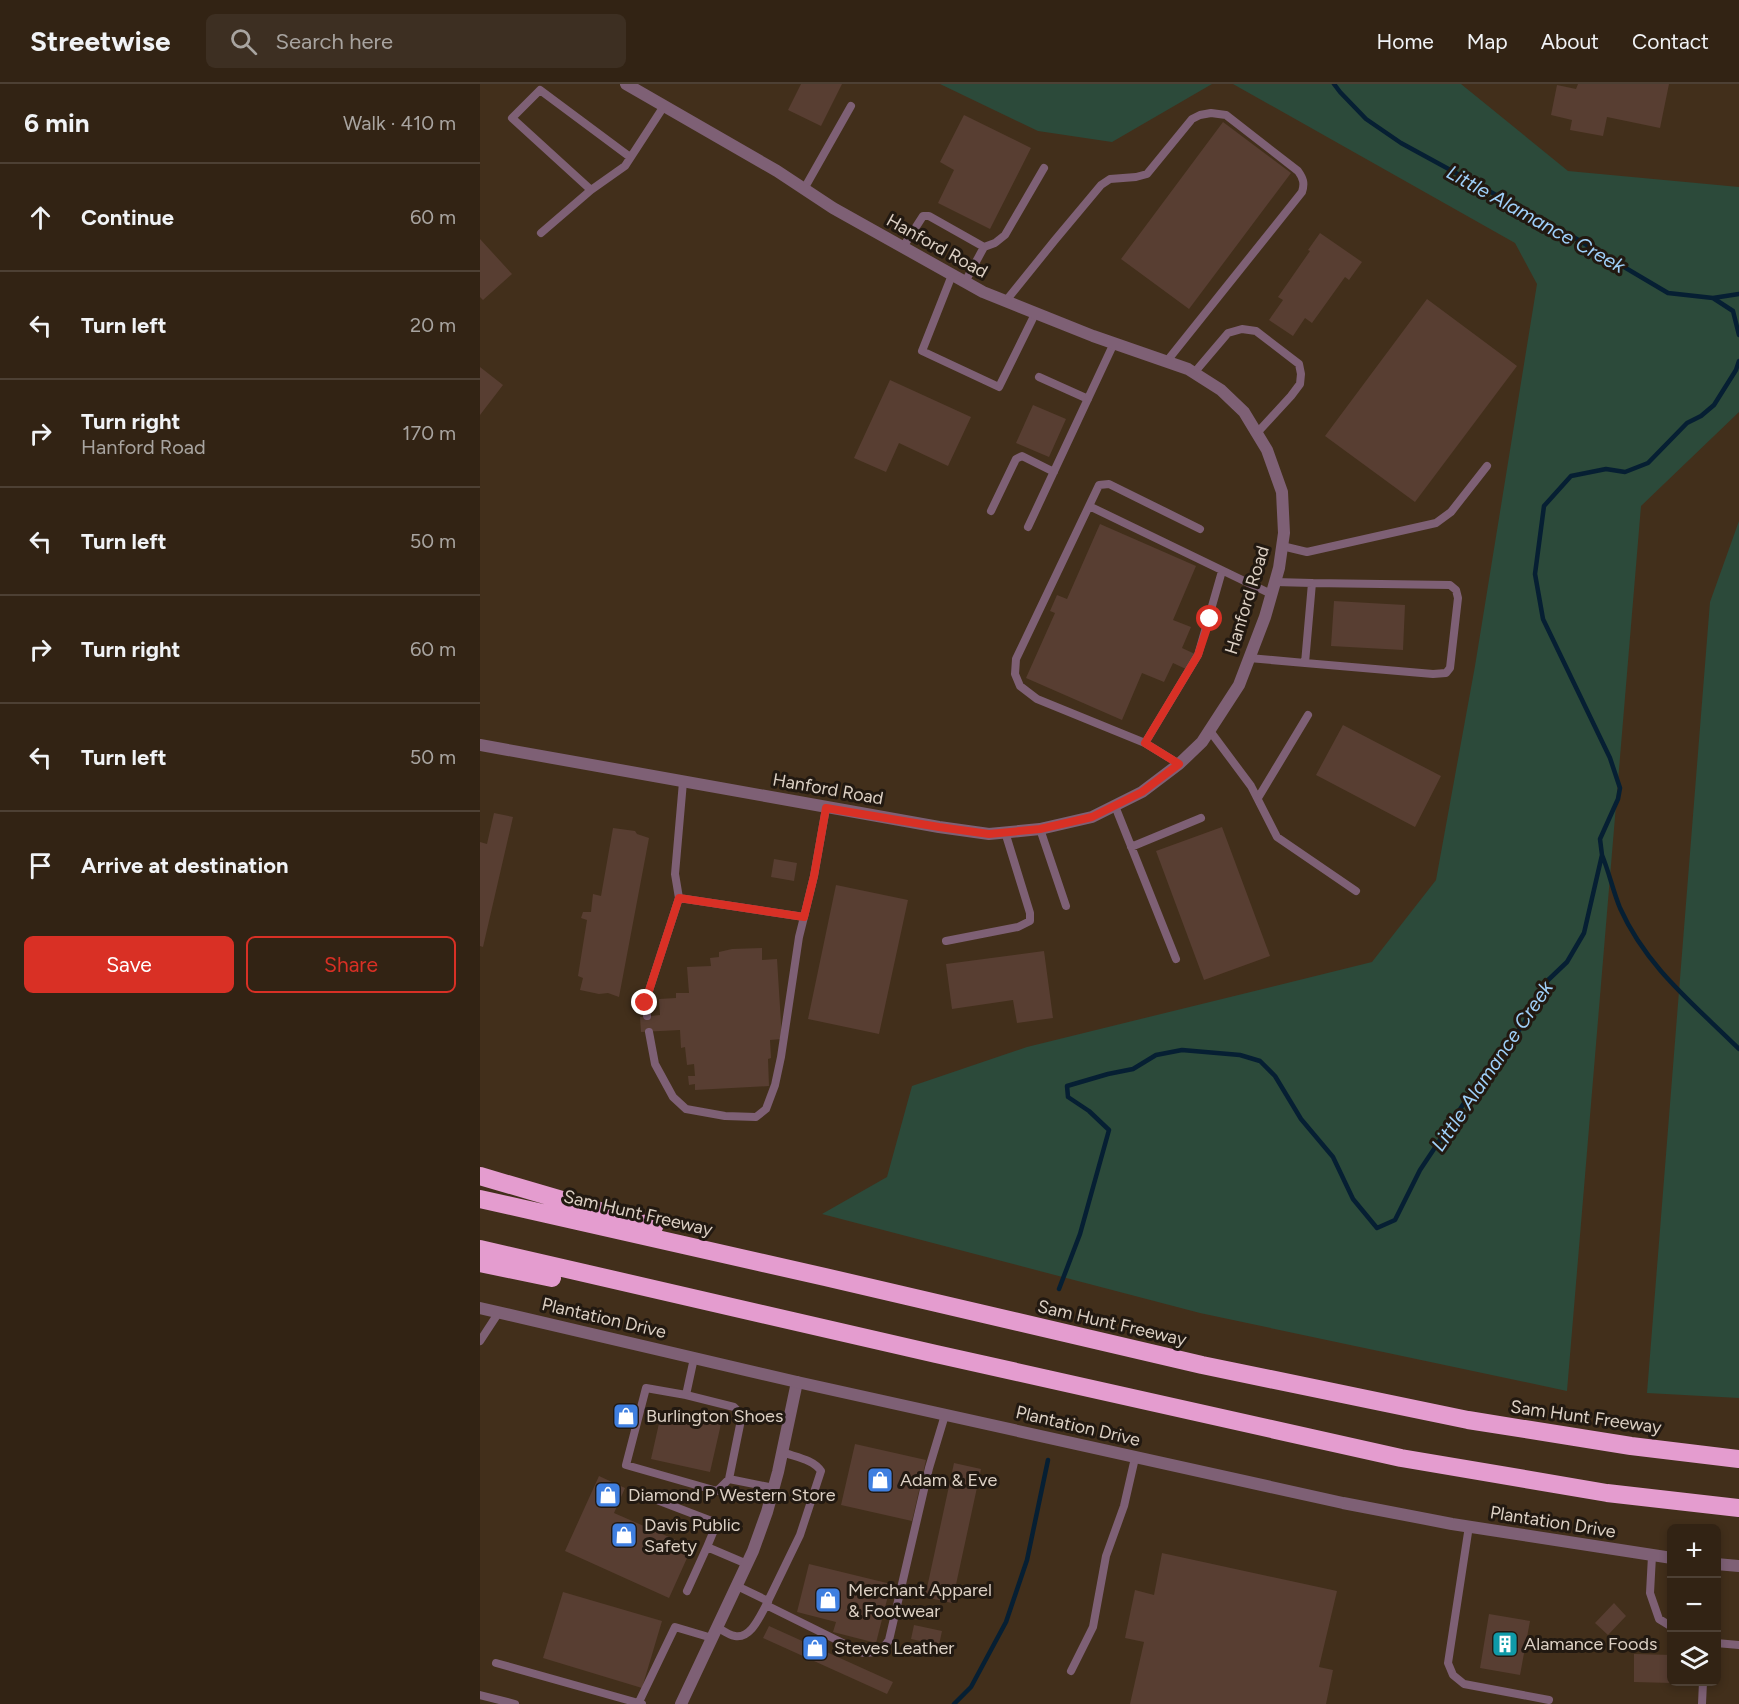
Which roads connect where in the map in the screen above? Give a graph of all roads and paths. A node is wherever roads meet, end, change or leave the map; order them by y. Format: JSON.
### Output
{"nodes":[{"id":1,"x":626,"y":84,"type":"edge"},
{"id":2,"x":664,"y":106,"type":"junction"},
{"id":3,"x":851,"y":106,"type":"dead end"},
{"id":4,"x":630,"y":157,"type":"junction"},
{"id":5,"x":1044,"y":168,"type":"dead end"},
{"id":6,"x":804,"y":189,"type":"junction"},
{"id":7,"x":591,"y":190,"type":"junction"},
{"id":8,"x":541,"y":234,"type":"dead end"},
{"id":9,"x":903,"y":247,"type":"junction"},
{"id":10,"x":984,"y":247,"type":"junction"},
{"id":11,"x":952,"y":275,"type":"junction"},
{"id":12,"x":965,"y":282,"type":"junction"},
{"id":13,"x":1005,"y":302,"type":"junction"},
{"id":14,"x":1035,"y":314,"type":"junction"},
{"id":15,"x":1114,"y":343,"type":"junction"},
{"id":16,"x":1167,"y":361,"type":"junction"},
{"id":17,"x":1194,"y":373,"type":"junction"},
{"id":18,"x":1039,"y":377,"type":"dead end"},
{"id":19,"x":1088,"y":399,"type":"junction"},
{"id":20,"x":1257,"y":433,"type":"junction"},
{"id":21,"x":1487,"y":466,"type":"dead end"},
{"id":22,"x":1054,"y":472,"type":"junction"},
{"id":23,"x":1089,"y":506,"type":"junction"},
{"id":24,"x":991,"y":511,"type":"dead end"},
{"id":25,"x":1028,"y":527,"type":"dead end"},
{"id":26,"x":1200,"y":529,"type":"dead end"},
{"id":27,"x":1282,"y":546,"type":"junction"},
{"id":28,"x":1222,"y":571,"type":"junction"},
{"id":29,"x":1275,"y":582,"type":"junction"},
{"id":30,"x":1312,"y":583,"type":"junction"},
{"id":31,"x":1271,"y":594,"type":"junction"},
{"id":32,"x":1249,"y":658,"type":"junction"},
{"id":33,"x":1305,"y":663,"type":"junction"},
{"id":34,"x":1308,"y":715,"type":"dead end"},
{"id":35,"x":1210,"y":731,"type":"junction"},
{"id":36,"x":1145,"y":743,"type":"junction"},
{"id":37,"x":480,"y":745,"type":"edge"},
{"id":38,"x":1179,"y":764,"type":"junction"},
{"id":39,"x":683,"y":782,"type":"junction"},
{"id":40,"x":1258,"y":798,"type":"junction"},
{"id":41,"x":1115,"y":806,"type":"junction"},
{"id":42,"x":826,"y":808,"type":"junction"},
{"id":43,"x":1201,"y":818,"type":"dead end"},
{"id":44,"x":1040,"y":829,"type":"junction"},
{"id":45,"x":1005,"y":832,"type":"junction"},
{"id":46,"x":1131,"y":847,"type":"junction"},
{"id":47,"x":1356,"y":891,"type":"dead end"},
{"id":48,"x":679,"y":898,"type":"junction"},
{"id":49,"x":1066,"y":906,"type":"dead end"},
{"id":50,"x":804,"y":917,"type":"junction"},
{"id":51,"x":946,"y":941,"type":"dead end"},
{"id":52,"x":1176,"y":959,"type":"dead end"},
{"id":53,"x":647,"y":1016,"type":"dead end"},
{"id":54,"x":649,"y":1032,"type":"dead end"},
{"id":55,"x":480,"y":1176,"type":"edge"},
{"id":56,"x":480,"y":1199,"type":"edge"},
{"id":57,"x":480,"y":1249,"type":"edge"},
{"id":58,"x":480,"y":1263,"type":"edge"},
{"id":59,"x":825,"y":1277,"type":"junction"},
{"id":60,"x":480,"y":1308,"type":"edge"},
{"id":61,"x":499,"y":1312,"type":"junction"},
{"id":62,"x":480,"y":1341,"type":"edge"},
{"id":63,"x":936,"y":1354,"type":"junction"},
{"id":64,"x":694,"y":1358,"type":"junction"},
{"id":65,"x":797,"y":1382,"type":"junction"},
{"id":66,"x":686,"y":1395,"type":"junction"},
{"id":67,"x":945,"y":1415,"type":"junction"},
{"id":68,"x":782,"y":1452,"type":"junction"},
{"id":69,"x":1135,"y":1458,"type":"junction"},
{"id":70,"x":1739,"y":1459,"type":"edge"},
{"id":71,"x":729,"y":1479,"type":"junction"},
{"id":72,"x":774,"y":1488,"type":"junction"},
{"id":73,"x":649,"y":1497,"type":"dead end"},
{"id":74,"x":1739,"y":1508,"type":"edge"},
{"id":75,"x":1468,"y":1526,"type":"junction"},
{"id":76,"x":707,"y":1547,"type":"junction"},
{"id":77,"x":1652,"y":1556,"type":"junction"},
{"id":78,"x":1667,"y":1558,"type":"edge"},
{"id":79,"x":747,"y":1564,"type":"junction"},
{"id":80,"x":1721,"y":1564,"type":"edge"},
{"id":81,"x":1739,"y":1566,"type":"edge"},
{"id":82,"x":737,"y":1586,"type":"junction"},
{"id":83,"x":687,"y":1591,"type":"dead end"},
{"id":84,"x":767,"y":1603,"type":"junction"},
{"id":85,"x":1667,"y":1624,"type":"edge"},
{"id":86,"x":714,"y":1633,"type":"junction"},
{"id":87,"x":1721,"y":1643,"type":"edge"},
{"id":88,"x":1739,"y":1645,"type":"edge"},
{"id":89,"x":496,"y":1663,"type":"dead end"},
{"id":90,"x":1071,"y":1671,"type":"dead end"},
{"id":91,"x":1703,"y":1686,"type":"edge"},
{"id":92,"x":480,"y":1695,"type":"edge"},
{"id":93,"x":1549,"y":1700,"type":"dead end"},
{"id":94,"x":515,"y":1704,"type":"edge"},
{"id":95,"x":640,"y":1704,"type":"edge"},
{"id":96,"x":681,"y":1704,"type":"edge"},
{"id":97,"x":1702,"y":1704,"type":"edge"}],
"edges":[{"from":1,"to":2,"type":"street","name":"Hanford Road"},
{"from":2,"to":4,"type":"lane"},
{"from":2,"to":6,"type":"street","name":"Hanford Road"},
{"from":3,"to":6,"type":"lane"},
{"from":4,"to":7,"type":"lane"},
{"from":4,"to":7,"type":"lane"},
{"from":5,"to":10,"type":"lane"},
{"from":6,"to":9,"type":"street","name":"Hanford Road"},
{"from":7,"to":8,"type":"lane"},
{"from":9,"to":10,"type":"lane"},
{"from":9,"to":11,"type":"street","name":"Hanford Road"},
{"from":10,"to":12,"type":"lane"},
{"from":11,"to":12,"type":"street","name":"Hanford Road"},
{"from":11,"to":14,"type":"lane"},
{"from":12,"to":13,"type":"street","name":"Hanford Road"},
{"from":13,"to":14,"type":"street","name":"Hanford Road"},
{"from":13,"to":16,"type":"lane"},
{"from":14,"to":15,"type":"street","name":"Hanford Road"},
{"from":15,"to":16,"type":"street","name":"Hanford Road"},
{"from":15,"to":19,"type":"lane"},
{"from":16,"to":17,"type":"street","name":"Hanford Road"},
{"from":17,"to":20,"type":"street","name":"Hanford Road"},
{"from":17,"to":20,"type":"lane"},
{"from":18,"to":19,"type":"lane"},
{"from":19,"to":22,"type":"lane"},
{"from":20,"to":27,"type":"street","name":"Hanford Road"},
{"from":21,"to":27,"type":"lane"},
{"from":22,"to":24,"type":"lane"},
{"from":22,"to":25,"type":"lane"},
{"from":23,"to":26,"type":"lane"},
{"from":23,"to":28,"type":"lane"},
{"from":23,"to":36,"type":"lane"},
{"from":27,"to":29,"type":"street","name":"Hanford Road"},
{"from":28,"to":31,"type":"lane"},
{"from":28,"to":36,"type":"lane"},
{"from":29,"to":30,"type":"lane"},
{"from":29,"to":31,"type":"street","name":"Hanford Road"},
{"from":30,"to":33,"type":"lane"},
{"from":30,"to":33,"type":"lane"},
{"from":31,"to":32,"type":"street","name":"Hanford Road"},
{"from":32,"to":33,"type":"lane"},
{"from":32,"to":35,"type":"street","name":"Hanford Road"},
{"from":34,"to":40,"type":"lane"},
{"from":35,"to":38,"type":"street","name":"Hanford Road"},
{"from":35,"to":40,"type":"lane"},
{"from":36,"to":38,"type":"lane"},
{"from":37,"to":39,"type":"street","name":"Hanford Road"},
{"from":38,"to":41,"type":"street","name":"Hanford Road"},
{"from":39,"to":42,"type":"street","name":"Hanford Road"},
{"from":39,"to":48,"type":"lane"},
{"from":40,"to":47,"type":"lane"},
{"from":41,"to":44,"type":"street","name":"Hanford Road"},
{"from":41,"to":46,"type":"lane"},
{"from":42,"to":45,"type":"street","name":"Hanford Road"},
{"from":42,"to":50,"type":"lane"},
{"from":43,"to":46,"type":"lane"},
{"from":44,"to":45,"type":"street","name":"Hanford Road"},
{"from":44,"to":49,"type":"lane"},
{"from":45,"to":51,"type":"lane"},
{"from":46,"to":52,"type":"lane"},
{"from":48,"to":50,"type":"lane"},
{"from":48,"to":53,"type":"lane"},
{"from":50,"to":54,"type":"lane"},
{"from":55,"to":59,"type":"highway"},
{"from":56,"to":59,"type":"highway","name":"Sam Hunt Freeway"},
{"from":57,"to":63,"type":"highway"},
{"from":58,"to":63,"type":"highway"},
{"from":59,"to":70,"type":"highway","name":"Sam Hunt Freeway"},
{"from":60,"to":61,"type":"street","name":"Plantation Drive"},
{"from":61,"to":62,"type":"lane"},
{"from":61,"to":64,"type":"street","name":"Plantation Drive"},
{"from":63,"to":74,"type":"highway"},
{"from":64,"to":65,"type":"street","name":"Plantation Drive"},
{"from":64,"to":66,"type":"lane"},
{"from":65,"to":67,"type":"street","name":"Plantation Drive"},
{"from":65,"to":68,"type":"street"},
{"from":66,"to":71,"type":"lane"},
{"from":66,"to":71,"type":"lane"},
{"from":67,"to":69,"type":"street","name":"Plantation Drive"},
{"from":67,"to":84,"type":"lane"},
{"from":68,"to":72,"type":"street"},
{"from":68,"to":84,"type":"lane"},
{"from":69,"to":75,"type":"street","name":"Plantation Drive"},
{"from":69,"to":90,"type":"lane"},
{"from":71,"to":72,"type":"lane"},
{"from":72,"to":79,"type":"street"},
{"from":73,"to":76,"type":"lane"},
{"from":75,"to":77,"type":"street","name":"Plantation Drive"},
{"from":75,"to":93,"type":"lane"},
{"from":76,"to":79,"type":"lane"},
{"from":76,"to":83,"type":"lane"},
{"from":77,"to":78,"type":"street","name":"Plantation Drive"},
{"from":77,"to":85,"type":"lane"},
{"from":79,"to":82,"type":"street"},
{"from":80,"to":81,"type":"street"},
{"from":82,"to":84,"type":"lane"},
{"from":82,"to":86,"type":"street"},
{"from":84,"to":86,"type":"lane"},
{"from":86,"to":95,"type":"lane"},
{"from":86,"to":96,"type":"street"},
{"from":87,"to":88,"type":"lane"},
{"from":89,"to":95,"type":"lane"},
{"from":91,"to":97,"type":"lane"},
{"from":92,"to":94,"type":"lane"}]}
